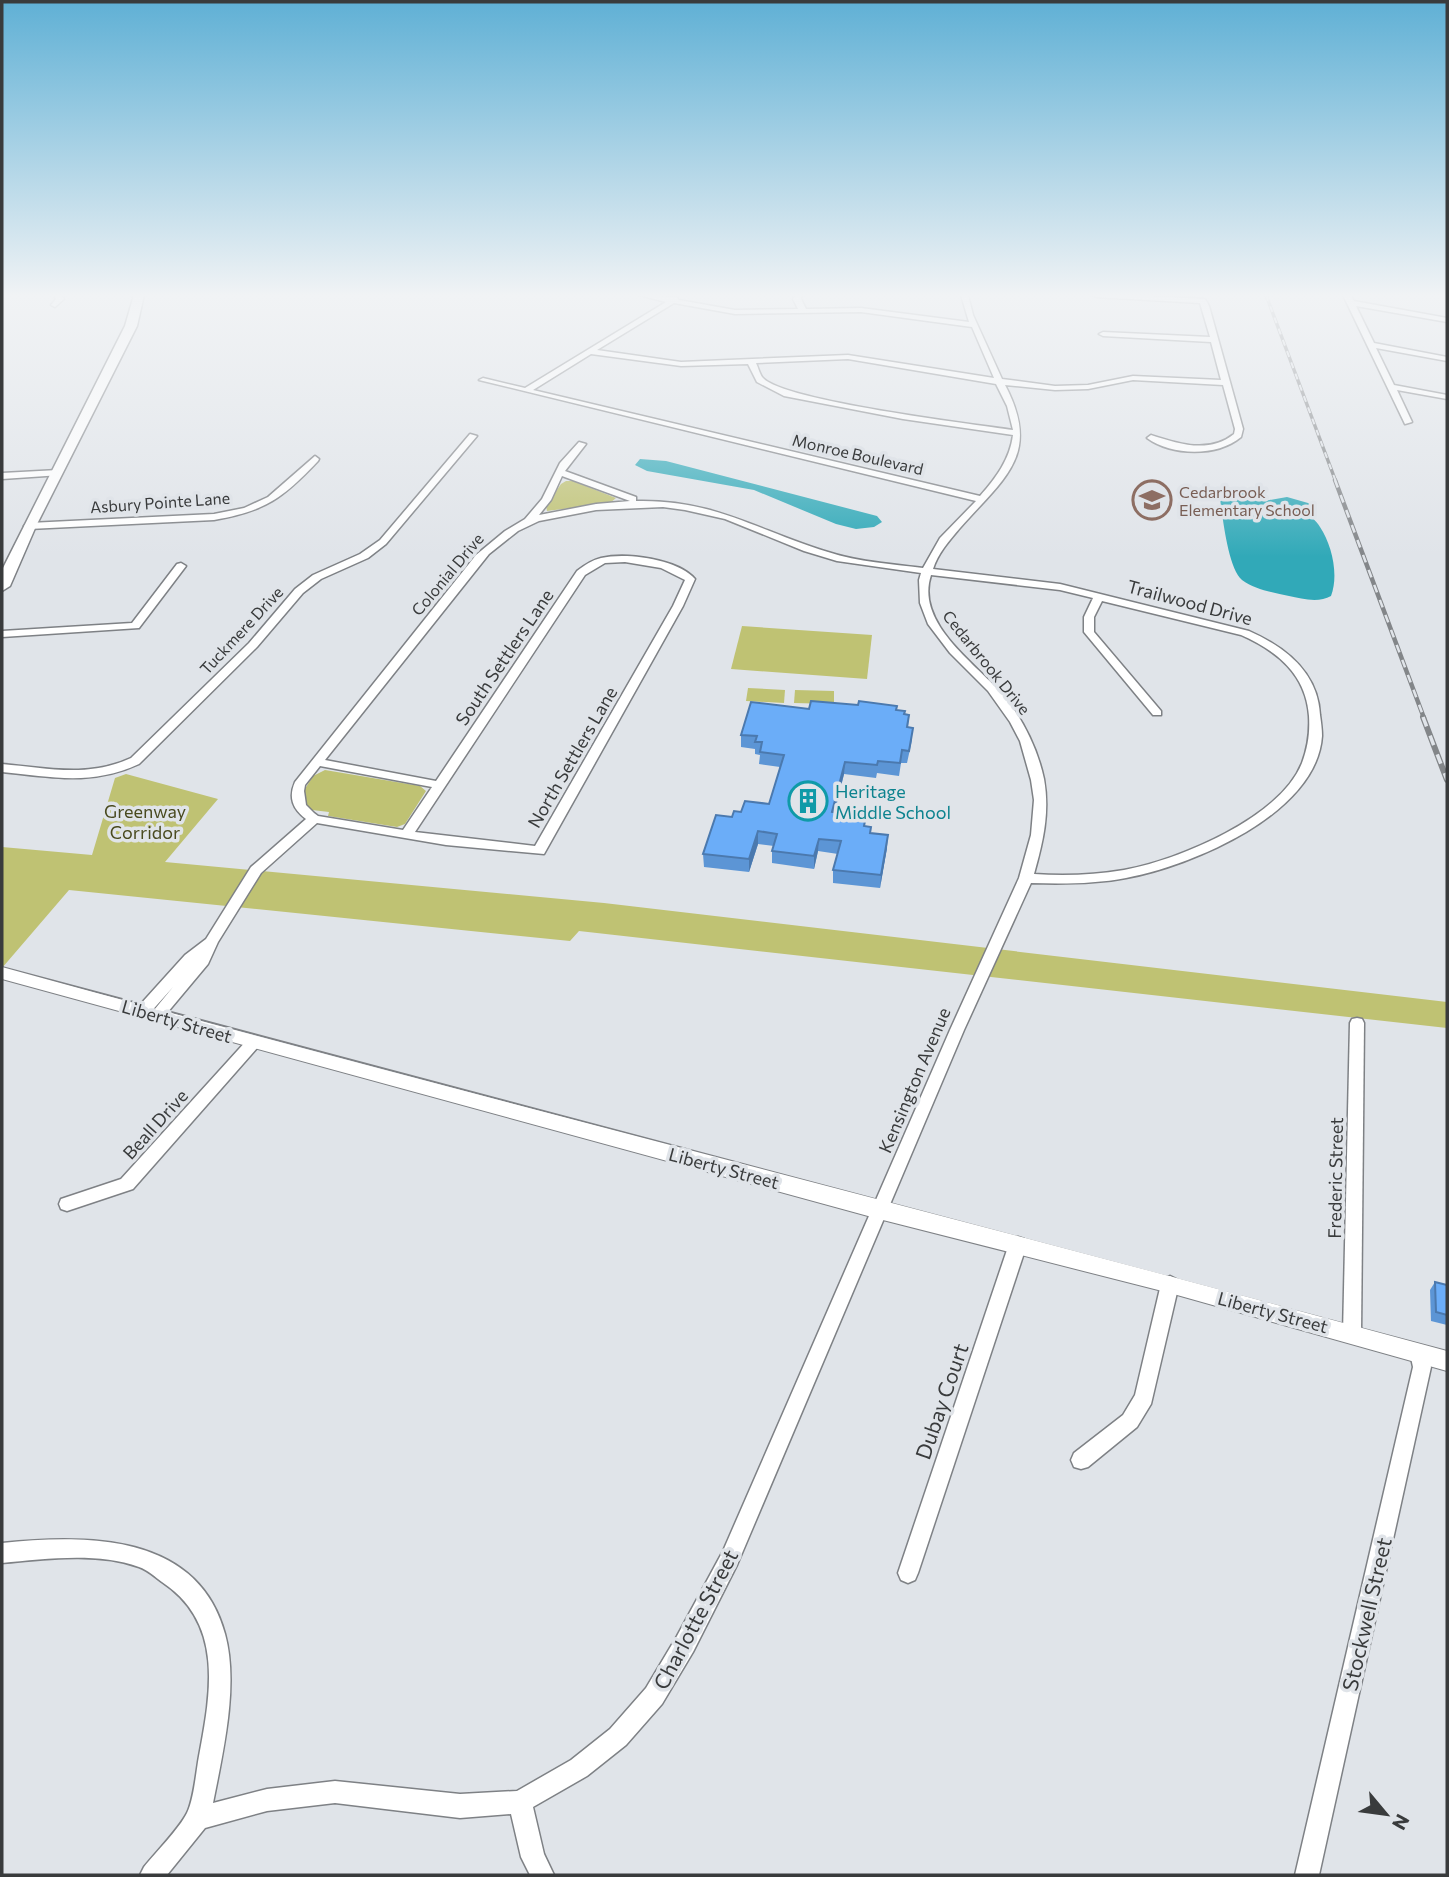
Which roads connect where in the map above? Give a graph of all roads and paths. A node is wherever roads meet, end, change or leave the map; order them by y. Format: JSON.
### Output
{"nodes":[{"id":1,"x":103,"y":383,"type":"edge"},
{"id":2,"x":494,"y":383,"type":"edge"},
{"id":3,"x":540,"y":383,"type":"edge"},
{"id":4,"x":765,"y":383,"type":"edge"},
{"id":5,"x":1000,"y":383,"type":"edge"},
{"id":6,"x":1013,"y":383,"type":"edge"},
{"id":7,"x":1105,"y":383,"type":"edge"},
{"id":8,"x":1218,"y":383,"type":"edge"},
{"id":9,"x":1226,"y":383,"type":"joint"},
{"id":10,"x":1390,"y":383,"type":"edge"},
{"id":11,"x":1392,"y":387,"type":"junction"},
{"id":12,"x":527,"y":390,"type":"junction"},
{"id":13,"x":1447,"y":397,"type":"edge"},
{"id":14,"x":1408,"y":422,"type":"dead end"},
{"id":15,"x":1017,"y":433,"type":"junction"},
{"id":16,"x":473,"y":436,"type":"dead end"},
{"id":17,"x":1151,"y":438,"type":"dead end"},
{"id":18,"x":582,"y":444,"type":"dead end"},
{"id":19,"x":315,"y":459,"type":"dead end"},
{"id":20,"x":559,"y":472,"type":"junction"},
{"id":21,"x":58,"y":473,"type":"junction"},
{"id":22,"x":2,"y":476,"type":"edge"},
{"id":23,"x":981,"y":499,"type":"junction"},
{"id":24,"x":649,"y":504,"type":"junction"},
{"id":25,"x":529,"y":521,"type":"junction"},
{"id":26,"x":29,"y":526,"type":"junction"},
{"id":27,"x":181,"y":566,"type":"dead end"},
{"id":28,"x":666,"y":566,"type":"joint"},
{"id":29,"x":926,"y":571,"type":"junction"},
{"id":30,"x":2,"y":586,"type":"edge"},
{"id":31,"x":1099,"y":596,"type":"junction"},
{"id":32,"x":2,"y":634,"type":"edge"},
{"id":33,"x":1157,"y":713,"type":"dead end"},
{"id":34,"x":317,"y":762,"type":"junction"},
{"id":35,"x":2,"y":768,"type":"edge"},
{"id":36,"x":440,"y":785,"type":"junction"},
{"id":37,"x":314,"y":819,"type":"junction"},
{"id":38,"x":407,"y":834,"type":"junction"},
{"id":39,"x":1026,"y":878,"type":"junction"},
{"id":40,"x":2,"y":974,"type":"edge"},
{"id":41,"x":150,"y":1013,"type":"junction"},
{"id":42,"x":1357,"y":1023,"type":"dead end"},
{"id":43,"x":253,"y":1043,"type":"junction"},
{"id":44,"x":67,"y":1204,"type":"dead end"},
{"id":45,"x":879,"y":1210,"type":"junction"},
{"id":46,"x":1018,"y":1244,"type":"junction"},
{"id":47,"x":1170,"y":1284,"type":"junction"},
{"id":48,"x":1352,"y":1334,"type":"junction"},
{"id":49,"x":1419,"y":1353,"type":"junction"},
{"id":50,"x":1447,"y":1361,"type":"edge"},
{"id":51,"x":1081,"y":1460,"type":"dead end"},
{"id":52,"x":2,"y":1553,"type":"edge"},
{"id":53,"x":908,"y":1573,"type":"dead end"},
{"id":54,"x":520,"y":1802,"type":"junction"},
{"id":55,"x":198,"y":1818,"type":"junction"},
{"id":56,"x":152,"y":1875,"type":"edge"},
{"id":57,"x":542,"y":1875,"type":"edge"},
{"id":58,"x":1307,"y":1875,"type":"edge"}],
"edges":[{"from":1,"to":21,"type":"main road"},
{"from":2,"to":12,"type":"street","name":"Monroe Boulevard"},
{"from":3,"to":12,"type":"street"},
{"from":4,"to":15,"type":"street"},
{"from":5,"to":15,"type":"street"},
{"from":6,"to":7,"type":"street"},
{"from":8,"to":9,"type":"street"},
{"from":9,"to":17,"type":"street"},
{"from":10,"to":11,"type":"street"},
{"from":11,"to":13,"type":"street"},
{"from":11,"to":14,"type":"street"},
{"from":12,"to":23,"type":"street","name":"Monroe Boulevard"},
{"from":15,"to":23,"type":"street"},
{"from":16,"to":35,"type":"street","name":"Tuckmere Drive"},
{"from":18,"to":20,"type":"street"},
{"from":19,"to":26,"type":"street","name":"Asbury Pointe Lane"},
{"from":20,"to":24,"type":"street"},
{"from":20,"to":25,"type":"street"},
{"from":21,"to":22,"type":"street"},
{"from":21,"to":26,"type":"main road"},
{"from":23,"to":29,"type":"street"},
{"from":24,"to":25,"type":"street","name":"Colonial Drive"},
{"from":24,"to":29,"type":"street","name":"Colonial Drive"},
{"from":25,"to":34,"type":"street","name":"Colonial Drive"},
{"from":26,"to":30,"type":"main road"},
{"from":27,"to":32,"type":"street"},
{"from":28,"to":36,"type":"street","name":"South Settlers Lane"},
{"from":28,"to":38,"type":"street","name":"North Settlers Lane"},
{"from":29,"to":31,"type":"street","name":"Trailwood Drive"},
{"from":29,"to":39,"type":"street","name":"Cedarbrook Drive"},
{"from":31,"to":33,"type":"street"},
{"from":31,"to":39,"type":"street","name":"Trailwood Drive"},
{"from":34,"to":36,"type":"street"},
{"from":34,"to":37,"type":"street","name":"Colonial Drive"},
{"from":36,"to":38,"type":"street","name":"South Settlers Lane"},
{"from":37,"to":38,"type":"street","name":"North Settlers Lane"},
{"from":37,"to":41,"type":"street"},
{"from":39,"to":45,"type":"street","name":"Kensington Avenue"},
{"from":40,"to":41,"type":"street","name":"Liberty Street"},
{"from":41,"to":43,"type":"street","name":"Liberty Street"},
{"from":42,"to":48,"type":"street","name":"Frederic Street"},
{"from":43,"to":44,"type":"street","name":"Beall Drive"},
{"from":43,"to":45,"type":"street","name":"Liberty Street"},
{"from":45,"to":46,"type":"street","name":"Liberty Street"},
{"from":45,"to":54,"type":"street","name":"Charlotte Street"},
{"from":46,"to":47,"type":"street","name":"Liberty Street"},
{"from":46,"to":53,"type":"street","name":"Dubay Court"},
{"from":47,"to":48,"type":"street","name":"Liberty Street"},
{"from":47,"to":51,"type":"street"},
{"from":48,"to":49,"type":"street","name":"Liberty Street"},
{"from":49,"to":50,"type":"street","name":"Liberty Street"},
{"from":49,"to":58,"type":"street","name":"Stockwell Street"},
{"from":52,"to":55,"type":"street"},
{"from":54,"to":55,"type":"street","name":"Charlotte Street"},
{"from":54,"to":57,"type":"street"},
{"from":55,"to":56,"type":"street"}]}
